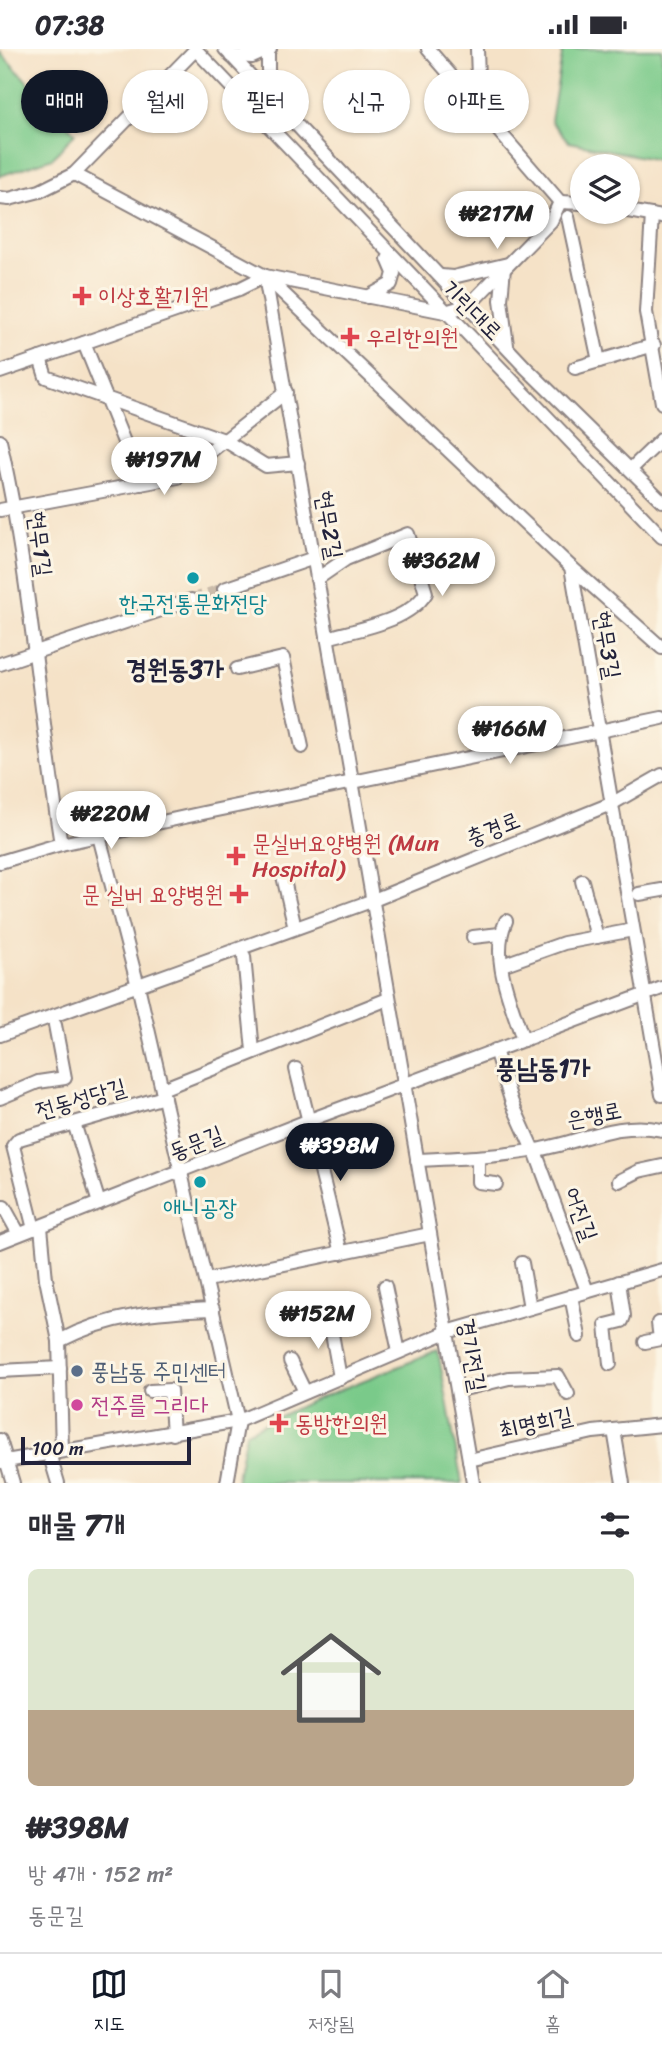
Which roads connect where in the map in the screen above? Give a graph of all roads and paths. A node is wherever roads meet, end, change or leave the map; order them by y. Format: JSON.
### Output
{"nodes":[{"id":1,"x":196,"y":49,"type":"edge"},
{"id":2,"x":428,"y":49,"type":"edge"},
{"id":3,"x":477,"y":49,"type":"edge"},
{"id":4,"x":269,"y":50,"type":"edge"},
{"id":5,"x":228,"y":52,"type":"edge"},
{"id":6,"x":246,"y":70,"type":"edge"},
{"id":7,"x":268,"y":70,"type":"edge"},
{"id":8,"x":446,"y":70,"type":"edge"},
{"id":9,"x":478,"y":70,"type":"edge"},
{"id":10,"x":306,"y":133,"type":"edge"},
{"id":11,"x":501,"y":133,"type":"edge"},
{"id":12,"x":74,"y":174,"type":"junction"},
{"id":13,"x":0,"y":198,"type":"edge"},
{"id":14,"x":560,"y":202,"type":"junction"},
{"id":15,"x":570,"y":202,"type":"edge"},
{"id":16,"x":657,"y":216,"type":"edge"},
{"id":17,"x":568,"y":217,"type":"dead end"},
{"id":18,"x":383,"y":249,"type":"junction"},
{"id":19,"x":506,"y":266,"type":"junction"},
{"id":20,"x":265,"y":276,"type":"junction"},
{"id":21,"x":441,"y":276,"type":"junction"},
{"id":22,"x":368,"y":297,"type":"junction"},
{"id":23,"x":470,"y":305,"type":"junction"},
{"id":24,"x":445,"y":312,"type":"junction"},
{"id":25,"x":83,"y":343,"type":"junction"},
{"id":26,"x":507,"y":345,"type":"junction"},
{"id":27,"x":654,"y":345,"type":"junction"},
{"id":28,"x":40,"y":358,"type":"junction"},
{"id":29,"x":599,"y":361,"type":"junction"},
{"id":30,"x":575,"y":368,"type":"dead end"},
{"id":31,"x":0,"y":372,"type":"edge"},
{"id":32,"x":285,"y":392,"type":"junction"},
{"id":33,"x":106,"y":399,"type":"junction"},
{"id":34,"x":662,"y":403,"type":"edge"},
{"id":35,"x":662,"y":439,"type":"edge"},
{"id":36,"x":0,"y":440,"type":"edge"},
{"id":37,"x":225,"y":440,"type":"junction"},
{"id":38,"x":298,"y":463,"type":"junction"},
{"id":39,"x":631,"y":468,"type":"junction"},
{"id":40,"x":141,"y":484,"type":"junction"},
{"id":41,"x":662,"y":501,"type":"edge"},
{"id":42,"x":15,"y":506,"type":"junction"},
{"id":43,"x":0,"y":510,"type":"edge"},
{"id":44,"x":662,"y":537,"type":"edge"},
{"id":45,"x":314,"y":558,"type":"junction"},
{"id":46,"x":571,"y":567,"type":"junction"},
{"id":47,"x":317,"y":579,"type":"junction"},
{"id":48,"x":224,"y":589,"type":"tunnel mouth"},
{"id":49,"x":191,"y":600,"type":"tunnel mouth"},
{"id":50,"x":327,"y":638,"type":"junction"},
{"id":51,"x":662,"y":648,"type":"edge"},
{"id":52,"x":32,"y":654,"type":"junction"},
{"id":53,"x":0,"y":664,"type":"edge"},
{"id":54,"x":237,"y":669,"type":"dead end"},
{"id":55,"x":662,"y":717,"type":"edge"},
{"id":56,"x":601,"y":731,"type":"junction"},
{"id":57,"x":302,"y":747,"type":"dead end"},
{"id":58,"x":662,"y":775,"type":"edge"},
{"id":59,"x":351,"y":782,"type":"junction"},
{"id":60,"x":613,"y":803,"type":"junction"},
{"id":61,"x":99,"y":836,"type":"junction"},
{"id":62,"x":61,"y":844,"type":"junction"},
{"id":63,"x":0,"y":862,"type":"edge"},
{"id":64,"x":283,"y":876,"type":"dead end"},
{"id":65,"x":582,"y":881,"type":"dead end"},
{"id":66,"x":662,"y":890,"type":"edge"},
{"id":67,"x":639,"y":894,"type":"dead end"},
{"id":68,"x":371,"y":901,"type":"junction"},
{"id":69,"x":506,"y":921,"type":"dead end"},
{"id":70,"x":295,"y":928,"type":"junction"},
{"id":71,"x":628,"y":932,"type":"dead end"},
{"id":72,"x":500,"y":934,"type":"junction"},
{"id":73,"x":473,"y":937,"type":"dead end"},
{"id":74,"x":597,"y":937,"type":"junction"},
{"id":75,"x":244,"y":956,"type":"dead end"},
{"id":76,"x":502,"y":965,"type":"junction"},
{"id":77,"x":138,"y":985,"type":"junction"},
{"id":78,"x":662,"y":988,"type":"edge"},
{"id":79,"x":646,"y":995,"type":"junction"},
{"id":80,"x":388,"y":999,"type":"junction"},
{"id":81,"x":55,"y":1025,"type":"dead end"},
{"id":82,"x":0,"y":1035,"type":"edge"},
{"id":83,"x":523,"y":1040,"type":"junction"},
{"id":84,"x":495,"y":1050,"type":"junction"},
{"id":85,"x":253,"y":1051,"type":"junction"},
{"id":86,"x":296,"y":1069,"type":"dead end"},
{"id":87,"x":404,"y":1085,"type":"junction"},
{"id":88,"x":163,"y":1093,"type":"junction"},
{"id":89,"x":662,"y":1095,"type":"edge"},
{"id":90,"x":0,"y":1098,"type":"edge"},
{"id":91,"x":307,"y":1121,"type":"junction"},
{"id":92,"x":74,"y":1123,"type":"junction"},
{"id":93,"x":662,"y":1130,"type":"edge"},
{"id":94,"x":534,"y":1150,"type":"junction"},
{"id":95,"x":478,"y":1157,"type":"junction"},
{"id":96,"x":417,"y":1160,"type":"junction"},
{"id":97,"x":662,"y":1166,"type":"edge"},
{"id":98,"x":181,"y":1172,"type":"junction"},
{"id":99,"x":619,"y":1181,"type":"dead end"},
{"id":100,"x":496,"y":1184,"type":"dead end"},
{"id":101,"x":99,"y":1203,"type":"junction"},
{"id":102,"x":4,"y":1206,"type":"dead end"},
{"id":103,"x":37,"y":1228,"type":"junction"},
{"id":104,"x":19,"y":1234,"type":"junction"},
{"id":105,"x":430,"y":1234,"type":"junction"},
{"id":106,"x":0,"y":1242,"type":"edge"},
{"id":107,"x":341,"y":1253,"type":"junction"},
{"id":108,"x":522,"y":1263,"type":"dead end"},
{"id":109,"x":662,"y":1270,"type":"edge"},
{"id":110,"x":207,"y":1280,"type":"junction"},
{"id":111,"x":619,"y":1282,"type":"junction"},
{"id":112,"x":385,"y":1286,"type":"dead end"},
{"id":113,"x":587,"y":1291,"type":"junction"},
{"id":114,"x":571,"y":1296,"type":"junction"},
{"id":115,"x":530,"y":1308,"type":"junction"},
{"id":116,"x":213,"y":1309,"type":"junction"},
{"id":117,"x":329,"y":1317,"type":"dead end"},
{"id":118,"x":662,"y":1323,"type":"edge"},
{"id":119,"x":447,"y":1332,"type":"junction"},
{"id":120,"x":579,"y":1336,"type":"dead end"},
{"id":121,"x":59,"y":1341,"type":"junction"},
{"id":122,"x":645,"y":1342,"type":"dead end"},
{"id":123,"x":399,"y":1352,"type":"junction"},
{"id":124,"x":290,"y":1361,"type":"dead end"},
{"id":125,"x":610,"y":1364,"type":"dead end"},
{"id":126,"x":60,"y":1368,"type":"junction"},
{"id":127,"x":1,"y":1371,"type":"edge"},
{"id":128,"x":340,"y":1378,"type":"junction"},
{"id":129,"x":464,"y":1389,"type":"dead end"},
{"id":130,"x":150,"y":1391,"type":"dead end"},
{"id":131,"x":305,"y":1392,"type":"junction"},
{"id":132,"x":568,"y":1394,"type":"dead end"},
{"id":133,"x":238,"y":1421,"type":"junction"},
{"id":134,"x":662,"y":1425,"type":"edge"},
{"id":135,"x":614,"y":1430,"type":"junction"},
{"id":136,"x":173,"y":1434,"type":"junction"},
{"id":137,"x":0,"y":1440,"type":"edge"},
{"id":138,"x":56,"y":1452,"type":"junction"},
{"id":139,"x":469,"y":1460,"type":"junction"},
{"id":140,"x":3,"y":1461,"type":"edge"},
{"id":141,"x":13,"y":1483,"type":"edge"},
{"id":142,"x":58,"y":1483,"type":"edge"},
{"id":143,"x":227,"y":1483,"type":"edge"},
{"id":144,"x":472,"y":1483,"type":"edge"},
{"id":145,"x":623,"y":1483,"type":"edge"}],
"edges":[{"from":1,"to":12,"type":"street"},
{"from":1,"to":18,"type":"street","name":"기린대로"},
{"from":2,"to":8,"type":"street"},
{"from":3,"to":9,"type":"street"},
{"from":4,"to":5,"type":"street"},
{"from":4,"to":7,"type":"street"},
{"from":5,"to":6,"type":"street","name":"기린대로"},
{"from":10,"to":21,"type":"street","name":"기린대로"},
{"from":11,"to":14,"type":"street"},
{"from":12,"to":13,"type":"street"},
{"from":12,"to":20,"type":"street"},
{"from":14,"to":15,"type":"street"},
{"from":14,"to":19,"type":"street"},
{"from":16,"to":27,"type":"street"},
{"from":17,"to":29,"type":"street"},
{"from":18,"to":22,"type":"street"},
{"from":18,"to":24,"type":"street","name":"기린대로"},
{"from":19,"to":21,"type":"street"},
{"from":19,"to":23,"type":"street"},
{"from":19,"to":26,"type":"street"},
{"from":20,"to":22,"type":"street"},
{"from":20,"to":25,"type":"street"},
{"from":20,"to":32,"type":"street","name":"현무2길"},
{"from":20,"to":46,"type":"street"},
{"from":21,"to":23,"type":"street","name":"기린대로"},
{"from":22,"to":24,"type":"street"},
{"from":23,"to":24,"type":"street"},
{"from":23,"to":26,"type":"street","name":"기린대로"},
{"from":24,"to":44,"type":"street","name":"기린대로"},
{"from":25,"to":28,"type":"street"},
{"from":25,"to":33,"type":"street"},
{"from":26,"to":39,"type":"street","name":"기린대로"},
{"from":27,"to":29,"type":"street"},
{"from":27,"to":34,"type":"street"},
{"from":28,"to":31,"type":"street"},
{"from":28,"to":33,"type":"street"},
{"from":29,"to":30,"type":"street"},
{"from":32,"to":37,"type":"street"},
{"from":32,"to":38,"type":"street","name":"현무2길"},
{"from":33,"to":37,"type":"street"},
{"from":33,"to":40,"type":"street"},
{"from":35,"to":39,"type":"street"},
{"from":36,"to":42,"type":"street","name":"현무1길"},
{"from":37,"to":38,"type":"street"},
{"from":37,"to":40,"type":"street"},
{"from":38,"to":45,"type":"street","name":"현무2길"},
{"from":39,"to":41,"type":"street","name":"기린대로"},
{"from":40,"to":42,"type":"street"},
{"from":42,"to":43,"type":"street"},
{"from":42,"to":52,"type":"street","name":"현무1길"},
{"from":45,"to":47,"type":"street","name":"현무2길"},
{"from":45,"to":48,"type":"street"},
{"from":46,"to":51,"type":"street"},
{"from":46,"to":56,"type":"street","name":"현무3길"},
{"from":47,"to":50,"type":"street","name":"현무2길"},
{"from":47,"to":50,"type":"street"},
{"from":49,"to":52,"type":"street"},
{"from":50,"to":59,"type":"street","name":"현무2길"},
{"from":52,"to":53,"type":"street"},
{"from":52,"to":62,"type":"street","name":"현무1길"},
{"from":54,"to":57,"type":"street"},
{"from":55,"to":56,"type":"street"},
{"from":56,"to":59,"type":"street"},
{"from":56,"to":60,"type":"street","name":"현무3길"},
{"from":58,"to":60,"type":"street","name":"충경로"},
{"from":59,"to":61,"type":"street"},
{"from":59,"to":68,"type":"street","name":"현무2길"},
{"from":60,"to":68,"type":"street","name":"충경로"},
{"from":60,"to":79,"type":"street"},
{"from":61,"to":62,"type":"street"},
{"from":61,"to":77,"type":"street"},
{"from":62,"to":63,"type":"street"},
{"from":64,"to":70,"type":"street"},
{"from":65,"to":74,"type":"street"},
{"from":66,"to":67,"type":"street"},
{"from":68,"to":70,"type":"street","name":"충경로"},
{"from":68,"to":80,"type":"street","name":"경기전길"},
{"from":69,"to":72,"type":"street"},
{"from":70,"to":77,"type":"street","name":"충경로"},
{"from":71,"to":74,"type":"street"},
{"from":72,"to":73,"type":"street"},
{"from":72,"to":76,"type":"street"},
{"from":74,"to":76,"type":"street"},
{"from":75,"to":85,"type":"street"},
{"from":76,"to":83,"type":"street"},
{"from":77,"to":82,"type":"street","name":"충경로"},
{"from":77,"to":88,"type":"street"},
{"from":78,"to":79,"type":"street","name":"동문길"},
{"from":79,"to":83,"type":"street","name":"동문길"},
{"from":79,"to":89,"type":"street"},
{"from":80,"to":85,"type":"street"},
{"from":80,"to":87,"type":"street","name":"경기전길"},
{"from":81,"to":90,"type":"street"},
{"from":83,"to":84,"type":"street","name":"동문길"},
{"from":84,"to":87,"type":"street","name":"동문길"},
{"from":84,"to":94,"type":"street"},
{"from":85,"to":88,"type":"street","name":"전동성당길"},
{"from":86,"to":91,"type":"street"},
{"from":87,"to":91,"type":"street","name":"동문길"},
{"from":87,"to":96,"type":"street","name":"경기전길"},
{"from":88,"to":92,"type":"street","name":"전동성당길"},
{"from":88,"to":98,"type":"street"},
{"from":91,"to":98,"type":"street","name":"동문길"},
{"from":91,"to":107,"type":"street"},
{"from":92,"to":101,"type":"street"},
{"from":92,"to":103,"type":"street","name":"전동성당길"},
{"from":93,"to":94,"type":"street","name":"은행로"},
{"from":94,"to":95,"type":"street"},
{"from":94,"to":113,"type":"street","name":"어진길"},
{"from":95,"to":96,"type":"street"},
{"from":95,"to":100,"type":"street"},
{"from":96,"to":105,"type":"street","name":"경기전길"},
{"from":97,"to":99,"type":"street"},
{"from":98,"to":101,"type":"street","name":"동문길"},
{"from":98,"to":110,"type":"street"},
{"from":101,"to":103,"type":"street","name":"동문길"},
{"from":102,"to":104,"type":"street"},
{"from":103,"to":104,"type":"street","name":"동문길"},
{"from":103,"to":121,"type":"street"},
{"from":104,"to":106,"type":"street","name":"동문길"},
{"from":105,"to":107,"type":"street"},
{"from":105,"to":119,"type":"street","name":"경기전길"},
{"from":107,"to":110,"type":"street"},
{"from":108,"to":115,"type":"street"},
{"from":109,"to":111,"type":"street"},
{"from":110,"to":116,"type":"street"},
{"from":111,"to":113,"type":"street"},
{"from":111,"to":125,"type":"street"},
{"from":112,"to":123,"type":"street"},
{"from":113,"to":114,"type":"street"},
{"from":114,"to":115,"type":"street"},
{"from":114,"to":120,"type":"street"},
{"from":115,"to":119,"type":"street"},
{"from":116,"to":121,"type":"street"},
{"from":116,"to":133,"type":"street"},
{"from":117,"to":128,"type":"street"},
{"from":118,"to":122,"type":"street"},
{"from":119,"to":123,"type":"street"},
{"from":119,"to":139,"type":"street","name":"경기전길"},
{"from":121,"to":126,"type":"street"},
{"from":123,"to":128,"type":"street"},
{"from":124,"to":131,"type":"street"},
{"from":126,"to":127,"type":"street"},
{"from":126,"to":138,"type":"street"},
{"from":128,"to":131,"type":"street"},
{"from":129,"to":132,"type":"street","name":"경기전길"},
{"from":130,"to":136,"type":"street"},
{"from":131,"to":133,"type":"street"},
{"from":133,"to":136,"type":"street"},
{"from":133,"to":143,"type":"street"},
{"from":134,"to":135,"type":"street","name":"최명희길"},
{"from":135,"to":139,"type":"street","name":"최명희길"},
{"from":135,"to":145,"type":"street"},
{"from":136,"to":138,"type":"street"},
{"from":137,"to":140,"type":"street"},
{"from":138,"to":140,"type":"street"},
{"from":138,"to":142,"type":"street"},
{"from":139,"to":144,"type":"street","name":"경기전길"},
{"from":140,"to":141,"type":"street"}]}
